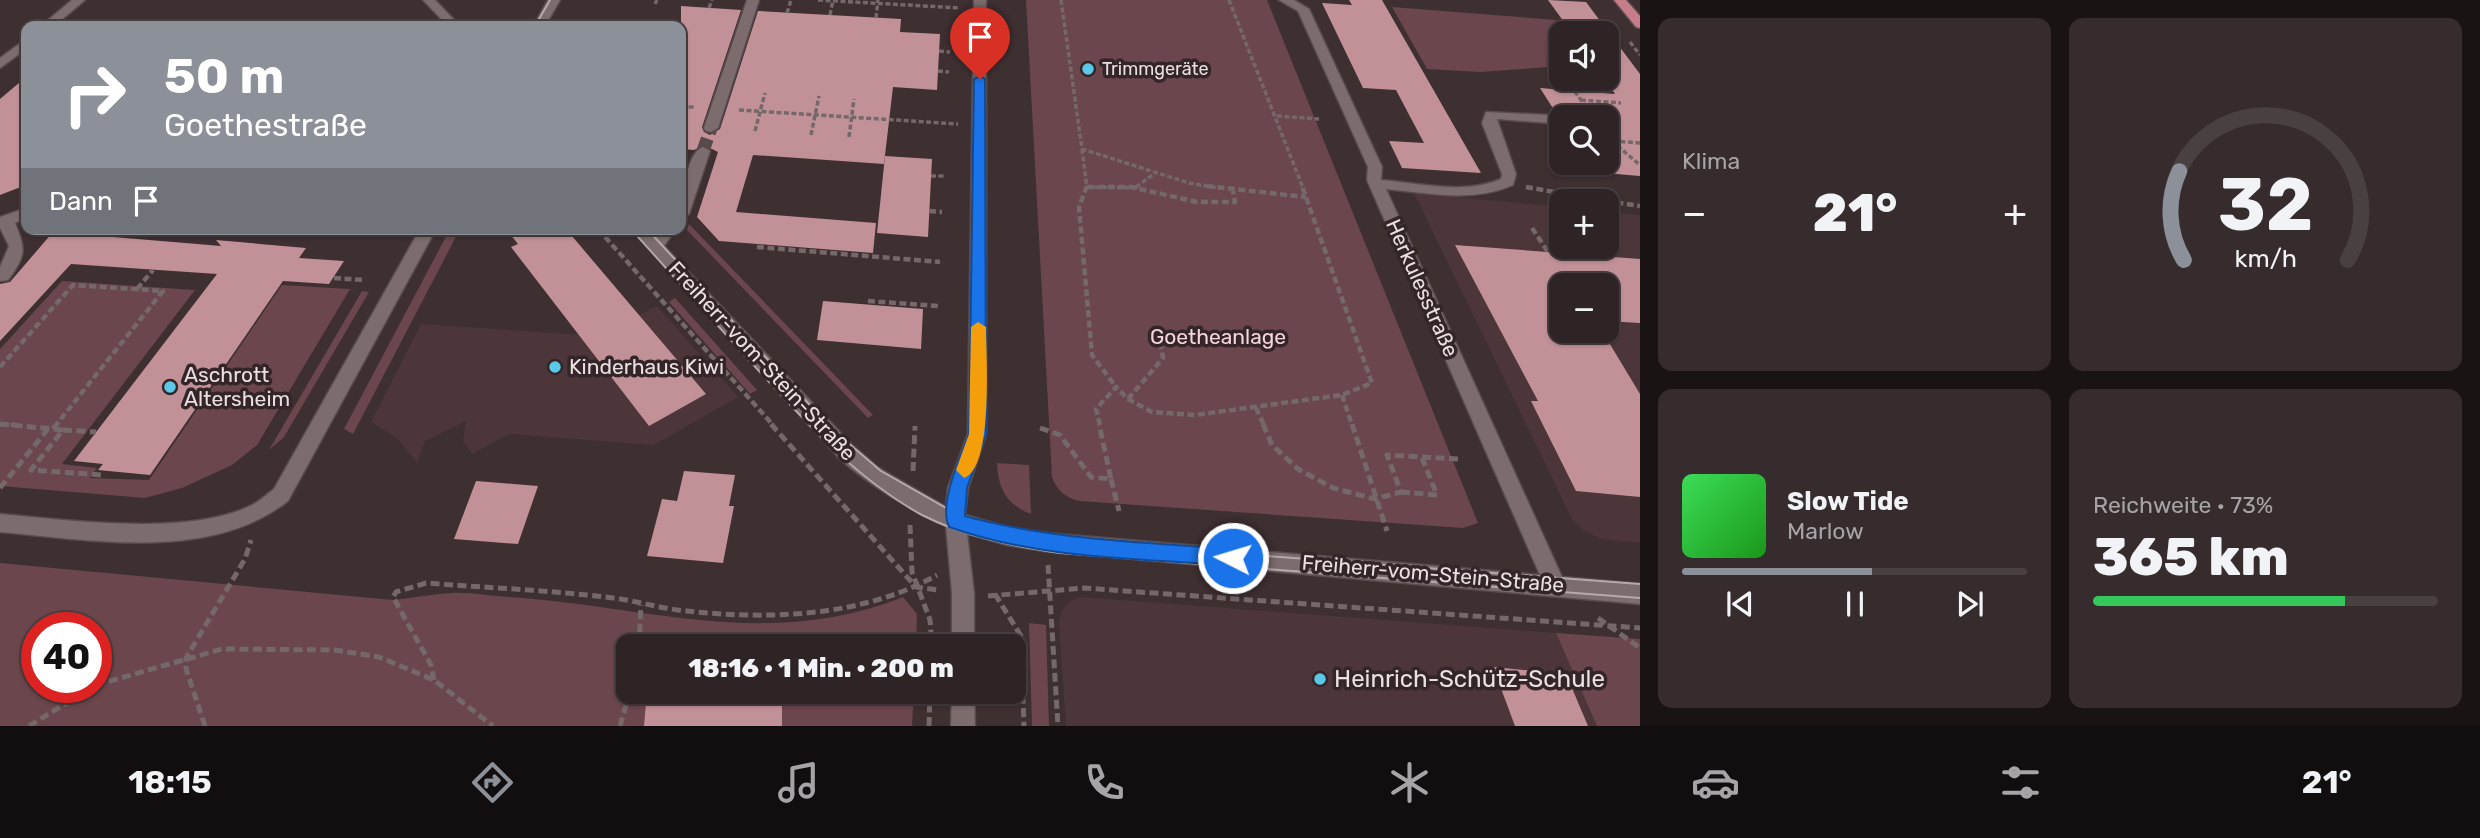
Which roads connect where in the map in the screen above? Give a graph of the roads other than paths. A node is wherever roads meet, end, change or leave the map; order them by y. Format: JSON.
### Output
{"nodes":[{"id":1,"x":79,"y":0,"type":"edge"},
{"id":2,"x":429,"y":0,"type":"edge"},
{"id":3,"x":554,"y":0,"type":"edge"},
{"id":4,"x":753,"y":0,"type":"edge"},
{"id":5,"x":980,"y":0,"type":"edge"},
{"id":6,"x":1284,"y":0,"type":"edge"},
{"id":7,"x":1620,"y":0,"type":"edge"},
{"id":8,"x":53,"y":21,"type":"edge"},
{"id":9,"x":449,"y":21,"type":"edge"},
{"id":10,"x":542,"y":21,"type":"edge"},
{"id":11,"x":1640,"y":24,"type":"edge"},
{"id":12,"x":21,"y":47,"type":"edge"},
{"id":13,"x":0,"y":64,"type":"edge"},
{"id":14,"x":1549,"y":119,"type":"dead end"},
{"id":15,"x":711,"y":128,"type":"tunnel mouth"},
{"id":16,"x":703,"y":151,"type":"tunnel mouth"},
{"id":17,"x":1376,"y":184,"type":"junction"},
{"id":18,"x":686,"y":200,"type":"edge"},
{"id":19,"x":21,"y":215,"type":"edge"},
{"id":20,"x":3,"y":222,"type":"edge"},
{"id":21,"x":425,"y":235,"type":"edge"},
{"id":22,"x":645,"y":235,"type":"edge"},
{"id":23,"x":664,"y":235,"type":"edge"},
{"id":24,"x":655,"y":246,"type":"junction"},
{"id":25,"x":2,"y":276,"type":"edge"},
{"id":26,"x":955,"y":521,"type":"junction"},
{"id":27,"x":0,"y":523,"type":"edge"},
{"id":28,"x":1555,"y":585,"type":"junction"},
{"id":29,"x":1638,"y":591,"type":"edge"},
{"id":30,"x":963,"y":634,"type":"edge"},
{"id":31,"x":963,"y":704,"type":"edge"},
{"id":32,"x":963,"y":726,"type":"edge"}],
"edges":[{"from":1,"to":8,"type":"street"},
{"from":2,"to":9,"type":"street"},
{"from":3,"to":10,"type":"street"},
{"from":4,"to":15,"type":"street"},
{"from":5,"to":26,"type":"street"},
{"from":6,"to":17,"type":"street","name":"Herkulesstraße"},
{"from":7,"to":11,"type":"main road"},
{"from":12,"to":13,"type":"street"},
{"from":14,"to":17,"type":"street"},
{"from":16,"to":18,"type":"street"},
{"from":17,"to":28,"type":"street","name":"Herkulesstraße"},
{"from":19,"to":20,"type":"street"},
{"from":20,"to":25,"type":"street"},
{"from":21,"to":27,"type":"street"},
{"from":22,"to":24,"type":"street","name":"Freiherr-vom-Stein-Straße"},
{"from":23,"to":24,"type":"street"},
{"from":24,"to":26,"type":"street","name":"Freiherr-vom-Stein-Straße"},
{"from":26,"to":28,"type":"street","name":"Freiherr-vom-Stein-Straße"},
{"from":26,"to":30,"type":"street"},
{"from":28,"to":29,"type":"street","name":"Freiherr-vom-Stein-Straße"},
{"from":31,"to":32,"type":"street"}]}
